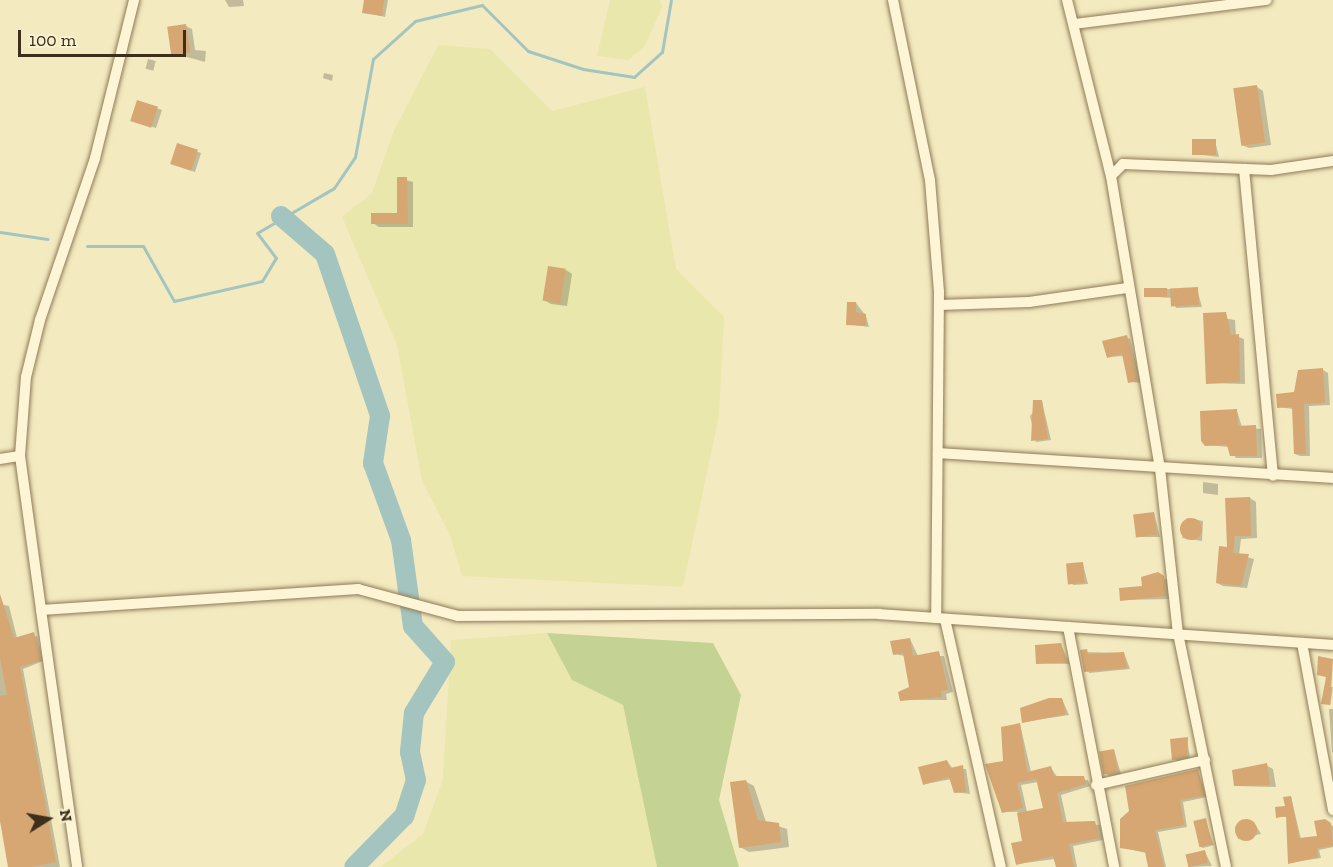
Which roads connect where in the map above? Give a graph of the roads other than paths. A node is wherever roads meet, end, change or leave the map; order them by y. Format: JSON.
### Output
{"nodes":[{"id":1,"x":134,"y":0,"type":"edge"},
{"id":2,"x":893,"y":0,"type":"edge"},
{"id":3,"x":1067,"y":0,"type":"edge"},
{"id":4,"x":1267,"y":0,"type":"edge"},
{"id":5,"x":1203,"y":4,"type":"edge"},
{"id":6,"x":1074,"y":24,"type":"junction"},
{"id":7,"x":1333,"y":161,"type":"edge"},
{"id":8,"x":1244,"y":169,"type":"junction"},
{"id":9,"x":1111,"y":176,"type":"junction"},
{"id":10,"x":1127,"y":288,"type":"junction"},
{"id":11,"x":939,"y":305,"type":"junction"},
{"id":12,"x":938,"y":453,"type":"junction"},
{"id":13,"x":20,"y":456,"type":"junction"},
{"id":14,"x":0,"y":459,"type":"edge"},
{"id":15,"x":1160,"y":469,"type":"junction"},
{"id":16,"x":1273,"y":476,"type":"junction"},
{"id":17,"x":1333,"y":478,"type":"edge"},
{"id":18,"x":41,"y":610,"type":"junction"},
{"id":19,"x":940,"y":618,"type":"junction"},
{"id":20,"x":1068,"y":627,"type":"junction"},
{"id":21,"x":1178,"y":634,"type":"junction"},
{"id":22,"x":1302,"y":643,"type":"junction"},
{"id":23,"x":1333,"y":645,"type":"edge"},
{"id":24,"x":1205,"y":760,"type":"junction"},
{"id":25,"x":1096,"y":785,"type":"junction"},
{"id":26,"x":1333,"y":810,"type":"edge"},
{"id":27,"x":77,"y":867,"type":"edge"},
{"id":28,"x":1001,"y":867,"type":"edge"},
{"id":29,"x":1114,"y":867,"type":"edge"},
{"id":30,"x":1226,"y":867,"type":"edge"}],
"edges":[{"from":1,"to":13,"type":"street"},
{"from":2,"to":11,"type":"street"},
{"from":3,"to":6,"type":"street"},
{"from":4,"to":5,"type":"street"},
{"from":5,"to":6,"type":"street"},
{"from":6,"to":9,"type":"street"},
{"from":7,"to":8,"type":"street"},
{"from":8,"to":9,"type":"street"},
{"from":8,"to":16,"type":"street"},
{"from":9,"to":10,"type":"street"},
{"from":10,"to":11,"type":"street"},
{"from":10,"to":15,"type":"street"},
{"from":11,"to":12,"type":"street"},
{"from":12,"to":15,"type":"street"},
{"from":12,"to":19,"type":"street"},
{"from":13,"to":14,"type":"street"},
{"from":13,"to":18,"type":"street"},
{"from":15,"to":16,"type":"street"},
{"from":15,"to":21,"type":"street"},
{"from":16,"to":17,"type":"street"},
{"from":18,"to":19,"type":"street"},
{"from":18,"to":27,"type":"street"},
{"from":19,"to":20,"type":"street"},
{"from":19,"to":28,"type":"street"},
{"from":20,"to":21,"type":"street"},
{"from":20,"to":25,"type":"street"},
{"from":21,"to":22,"type":"street"},
{"from":21,"to":24,"type":"street"},
{"from":22,"to":23,"type":"street"},
{"from":22,"to":26,"type":"street"},
{"from":24,"to":25,"type":"street"},
{"from":24,"to":30,"type":"street"},
{"from":25,"to":29,"type":"street"}]}
